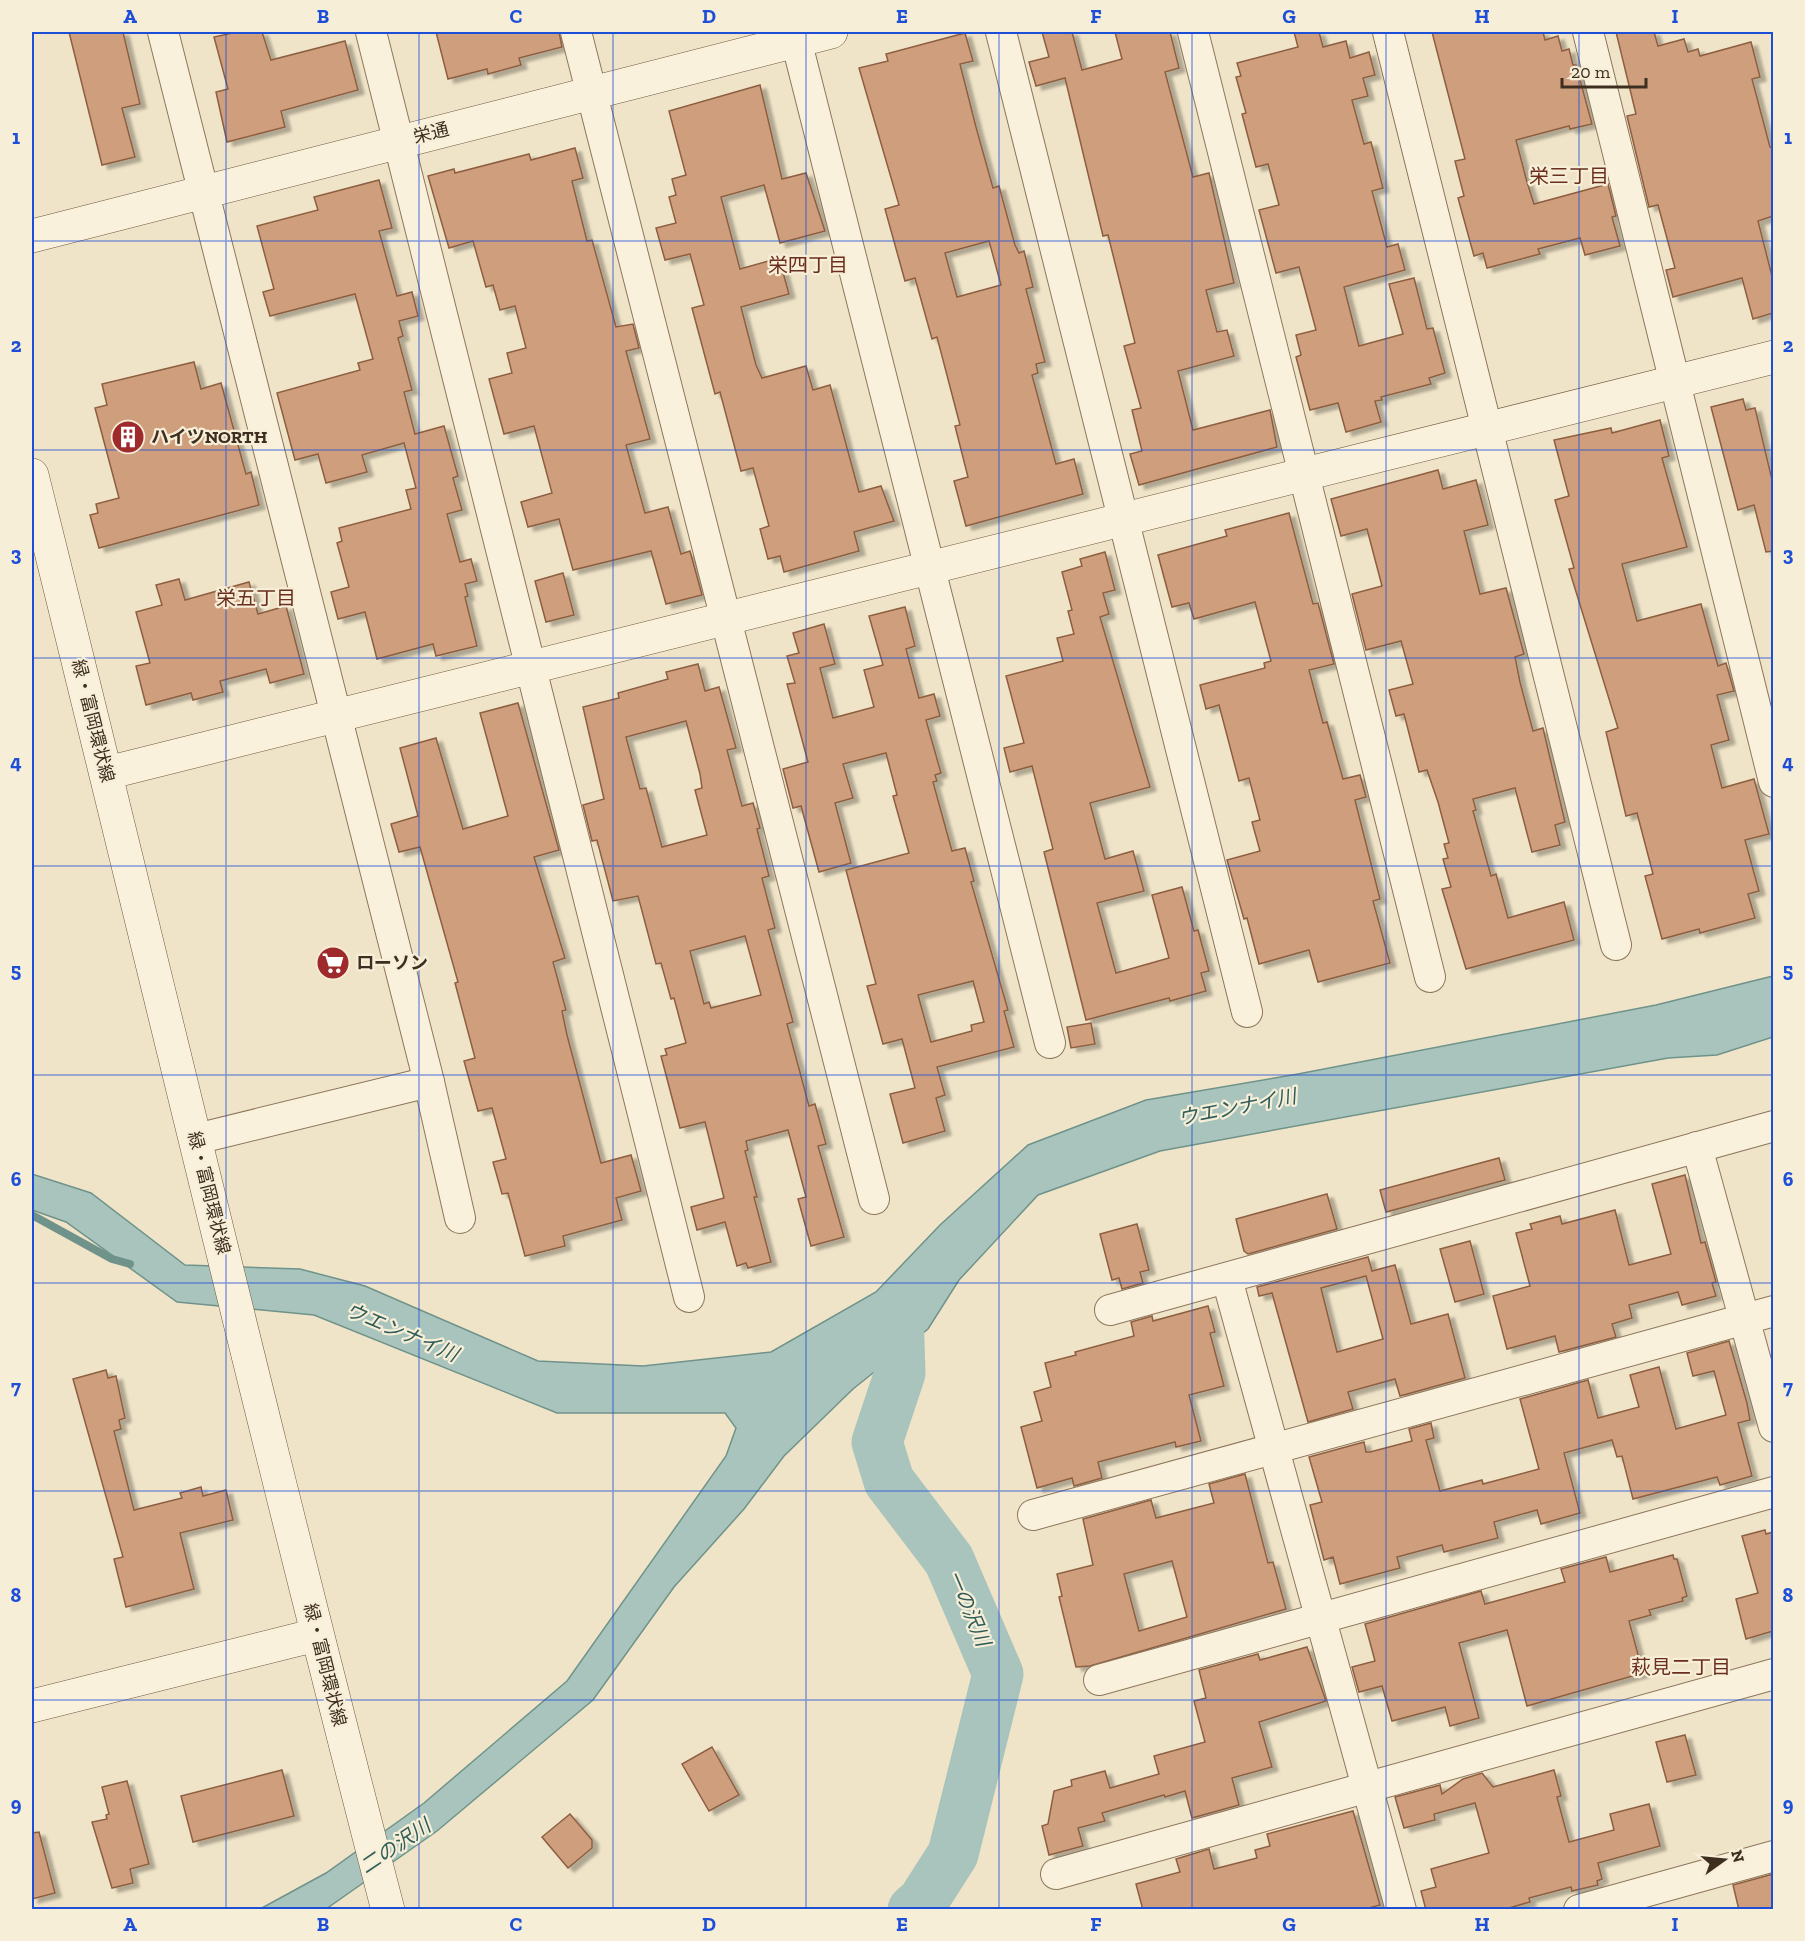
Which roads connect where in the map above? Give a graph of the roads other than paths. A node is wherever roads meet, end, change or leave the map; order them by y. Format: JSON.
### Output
{"nodes":[{"id":1,"x":163,"y":32,"type":"edge"},
{"id":2,"x":371,"y":32,"type":"edge"},
{"id":3,"x":576,"y":32,"type":"edge"},
{"id":4,"x":831,"y":32,"type":"edge"},
{"id":5,"x":1001,"y":32,"type":"edge"},
{"id":6,"x":1193,"y":32,"type":"edge"},
{"id":7,"x":1388,"y":32,"type":"edge"},
{"id":8,"x":1588,"y":32,"type":"edge"},
{"id":9,"x":795,"y":36,"type":"edge"},
{"id":10,"x":592,"y":92,"type":"junction"},
{"id":11,"x":399,"y":141,"type":"junction"},
{"id":12,"x":203,"y":193,"type":"junction"},
{"id":13,"x":32,"y":236,"type":"edge"},
{"id":14,"x":1773,"y":357,"type":"edge"},
{"id":15,"x":1674,"y":381,"type":"junction"},
{"id":16,"x":1487,"y":430,"type":"junction"},
{"id":17,"x":32,"y":475,"type":"edge"},
{"id":18,"x":1303,"y":476,"type":"junction"},
{"id":19,"x":1125,"y":520,"type":"junction"},
{"id":20,"x":930,"y":568,"type":"junction"},
{"id":21,"x":726,"y":620,"type":"junction"},
{"id":22,"x":531,"y":668,"type":"junction"},
{"id":23,"x":336,"y":718,"type":"junction"},
{"id":24,"x":107,"y":773,"type":"junction"},
{"id":25,"x":1773,"y":782,"type":"edge"},
{"id":26,"x":1617,"y":945,"type":"dead end"},
{"id":27,"x":1430,"y":977,"type":"dead end"},
{"id":28,"x":1247,"y":1012,"type":"dead end"},
{"id":29,"x":1050,"y":1043,"type":"dead end"},
{"id":30,"x":429,"y":1082,"type":"junction"},
{"id":31,"x":1773,"y":1126,"type":"edge"},
{"id":32,"x":196,"y":1139,"type":"junction"},
{"id":33,"x":1697,"y":1147,"type":"junction"},
{"id":34,"x":874,"y":1199,"type":"dead end"},
{"id":35,"x":460,"y":1218,"type":"dead end"},
{"id":36,"x":1227,"y":1279,"type":"junction"},
{"id":37,"x":689,"y":1297,"type":"dead end"},
{"id":38,"x":1110,"y":1310,"type":"dead end"},
{"id":39,"x":1773,"y":1311,"type":"edge"},
{"id":40,"x":1743,"y":1319,"type":"junction"},
{"id":41,"x":1773,"y":1426,"type":"edge"},
{"id":42,"x":1274,"y":1450,"type":"junction"},
{"id":43,"x":1773,"y":1492,"type":"edge"},
{"id":44,"x":1033,"y":1515,"type":"dead end"},
{"id":45,"x":1320,"y":1618,"type":"junction"},
{"id":46,"x":316,"y":1635,"type":"junction"},
{"id":47,"x":1773,"y":1674,"type":"edge"},
{"id":48,"x":1099,"y":1680,"type":"dead end"},
{"id":49,"x":32,"y":1706,"type":"edge"},
{"id":50,"x":1367,"y":1787,"type":"junction"},
{"id":51,"x":1773,"y":1856,"type":"edge"},
{"id":52,"x":1056,"y":1874,"type":"dead end"},
{"id":53,"x":388,"y":1910,"type":"edge"},
{"id":54,"x":1401,"y":1910,"type":"edge"},
{"id":55,"x":1579,"y":1910,"type":"edge"}],
"edges":[{"from":1,"to":12,"type":"street"},
{"from":2,"to":11,"type":"street"},
{"from":3,"to":10,"type":"street"},
{"from":4,"to":9,"type":"street","name":"栄通"},
{"from":5,"to":19,"type":"street"},
{"from":6,"to":18,"type":"street"},
{"from":7,"to":16,"type":"street"},
{"from":8,"to":15,"type":"street"},
{"from":9,"to":10,"type":"street","name":"栄通"},
{"from":9,"to":20,"type":"street"},
{"from":10,"to":11,"type":"street","name":"栄通"},
{"from":10,"to":21,"type":"street"},
{"from":11,"to":12,"type":"street","name":"栄通"},
{"from":11,"to":22,"type":"street"},
{"from":12,"to":13,"type":"street","name":"栄通"},
{"from":12,"to":23,"type":"street"},
{"from":14,"to":15,"type":"street"},
{"from":15,"to":16,"type":"street"},
{"from":15,"to":25,"type":"street"},
{"from":16,"to":18,"type":"street"},
{"from":16,"to":26,"type":"street"},
{"from":17,"to":24,"type":"street","name":"緑・富岡環状線"},
{"from":18,"to":19,"type":"street"},
{"from":18,"to":27,"type":"street"},
{"from":19,"to":20,"type":"street"},
{"from":19,"to":28,"type":"street"},
{"from":20,"to":21,"type":"street"},
{"from":20,"to":29,"type":"street"},
{"from":21,"to":22,"type":"street"},
{"from":21,"to":34,"type":"street"},
{"from":22,"to":23,"type":"street"},
{"from":22,"to":37,"type":"street"},
{"from":23,"to":24,"type":"street"},
{"from":23,"to":30,"type":"street"},
{"from":24,"to":32,"type":"street","name":"緑・富岡環状線"},
{"from":30,"to":32,"type":"street"},
{"from":30,"to":35,"type":"street"},
{"from":31,"to":33,"type":"street"},
{"from":32,"to":46,"type":"street","name":"緑・富岡環状線"},
{"from":33,"to":36,"type":"street"},
{"from":33,"to":40,"type":"street"},
{"from":36,"to":38,"type":"street"},
{"from":36,"to":42,"type":"street"},
{"from":39,"to":40,"type":"street"},
{"from":40,"to":41,"type":"street"},
{"from":40,"to":42,"type":"street"},
{"from":42,"to":44,"type":"street"},
{"from":42,"to":45,"type":"street"},
{"from":43,"to":45,"type":"street"},
{"from":45,"to":48,"type":"street"},
{"from":45,"to":50,"type":"street"},
{"from":46,"to":49,"type":"street"},
{"from":46,"to":53,"type":"street","name":"緑・富岡環状線"},
{"from":47,"to":50,"type":"street"},
{"from":50,"to":52,"type":"street"},
{"from":50,"to":54,"type":"street"},
{"from":51,"to":55,"type":"street"}]}
